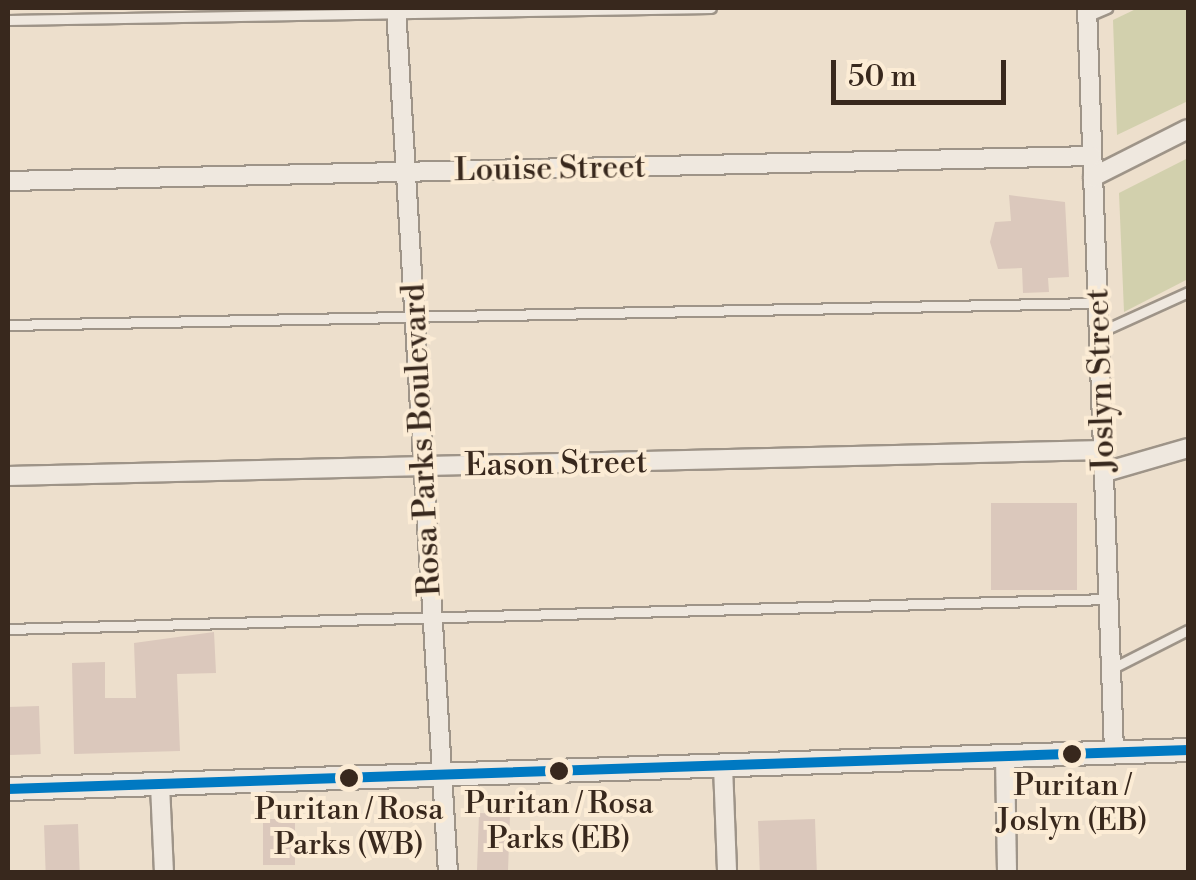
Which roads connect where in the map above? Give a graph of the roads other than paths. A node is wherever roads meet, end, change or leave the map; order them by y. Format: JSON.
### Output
{"nodes":[{"id":1,"x":710,"y":8,"type":"edge"},
{"id":2,"x":1107,"y":8,"type":"edge"},
{"id":3,"x":396,"y":10,"type":"edge"},
{"id":4,"x":1088,"y":12,"type":"edge"},
{"id":5,"x":8,"y":20,"type":"edge"},
{"id":6,"x":1188,"y":129,"type":"edge"},
{"id":7,"x":1092,"y":156,"type":"junction"},
{"id":8,"x":408,"y":172,"type":"junction"},
{"id":9,"x":1094,"y":177,"type":"junction"},
{"id":10,"x":8,"y":181,"type":"edge"},
{"id":11,"x":1188,"y":292,"type":"edge"},
{"id":12,"x":1099,"y":303,"type":"junction"},
{"id":13,"x":417,"y":318,"type":"junction"},
{"id":14,"x":8,"y":325,"type":"edge"},
{"id":15,"x":1100,"y":332,"type":"junction"},
{"id":16,"x":1188,"y":448,"type":"edge"},
{"id":17,"x":1104,"y":450,"type":"junction"},
{"id":18,"x":421,"y":466,"type":"junction"},
{"id":19,"x":1104,"y":472,"type":"junction"},
{"id":20,"x":8,"y":476,"type":"edge"},
{"id":21,"x":1108,"y":599,"type":"junction"},
{"id":22,"x":430,"y":617,"type":"junction"},
{"id":23,"x":8,"y":628,"type":"edge"},
{"id":24,"x":1188,"y":630,"type":"edge"},
{"id":25,"x":1111,"y":669,"type":"junction"},
{"id":26,"x":1188,"y":750,"type":"edge"},
{"id":27,"x":1114,"y":753,"type":"junction"},
{"id":28,"x":1005,"y":756,"type":"junction"},
{"id":29,"x":723,"y":766,"type":"junction"},
{"id":30,"x":444,"y":776,"type":"junction"},
{"id":31,"x":160,"y":785,"type":"junction"},
{"id":32,"x":8,"y":789,"type":"edge"},
{"id":33,"x":164,"y":872,"type":"edge"},
{"id":34,"x":448,"y":872,"type":"edge"},
{"id":35,"x":727,"y":872,"type":"edge"},
{"id":36,"x":1008,"y":872,"type":"edge"}],
"edges":[{"from":1,"to":3,"type":"lane"},
{"from":2,"to":4,"type":"lane"},
{"from":3,"to":5,"type":"lane"},
{"from":3,"to":8,"type":"street","name":"Rosa Parks Boulevard"},
{"from":4,"to":7,"type":"street","name":"Joslyn Street"},
{"from":6,"to":9,"type":"street"},
{"from":7,"to":8,"type":"street","name":"Louise Street"},
{"from":7,"to":9,"type":"street","name":"Joslyn Street"},
{"from":8,"to":10,"type":"street","name":"Louise Street"},
{"from":8,"to":13,"type":"street","name":"Rosa Parks Boulevard"},
{"from":9,"to":12,"type":"street","name":"Joslyn Street"},
{"from":11,"to":15,"type":"lane"},
{"from":12,"to":13,"type":"lane"},
{"from":12,"to":15,"type":"street","name":"Joslyn Street"},
{"from":13,"to":14,"type":"lane"},
{"from":13,"to":18,"type":"street","name":"Rosa Parks Boulevard"},
{"from":15,"to":17,"type":"street","name":"Joslyn Street"},
{"from":16,"to":19,"type":"street"},
{"from":17,"to":18,"type":"street","name":"Eason Street"},
{"from":17,"to":19,"type":"street","name":"Joslyn Street"},
{"from":18,"to":20,"type":"street","name":"Eason Street"},
{"from":18,"to":22,"type":"street","name":"Rosa Parks Boulevard"},
{"from":19,"to":21,"type":"street","name":"Joslyn Street"},
{"from":21,"to":22,"type":"lane"},
{"from":21,"to":25,"type":"street","name":"Joslyn Street"},
{"from":22,"to":23,"type":"lane"},
{"from":22,"to":30,"type":"street","name":"Rosa Parks Boulevard"},
{"from":24,"to":25,"type":"lane"},
{"from":25,"to":27,"type":"street","name":"Joslyn Street"},
{"from":26,"to":27,"type":"street"},
{"from":27,"to":28,"type":"street"},
{"from":28,"to":29,"type":"street"},
{"from":28,"to":36,"type":"street"},
{"from":29,"to":30,"type":"street"},
{"from":29,"to":35,"type":"street"},
{"from":30,"to":31,"type":"street"},
{"from":30,"to":34,"type":"street","name":"Rosa Parks Boulevard"},
{"from":31,"to":32,"type":"street"},
{"from":31,"to":33,"type":"street"}]}
